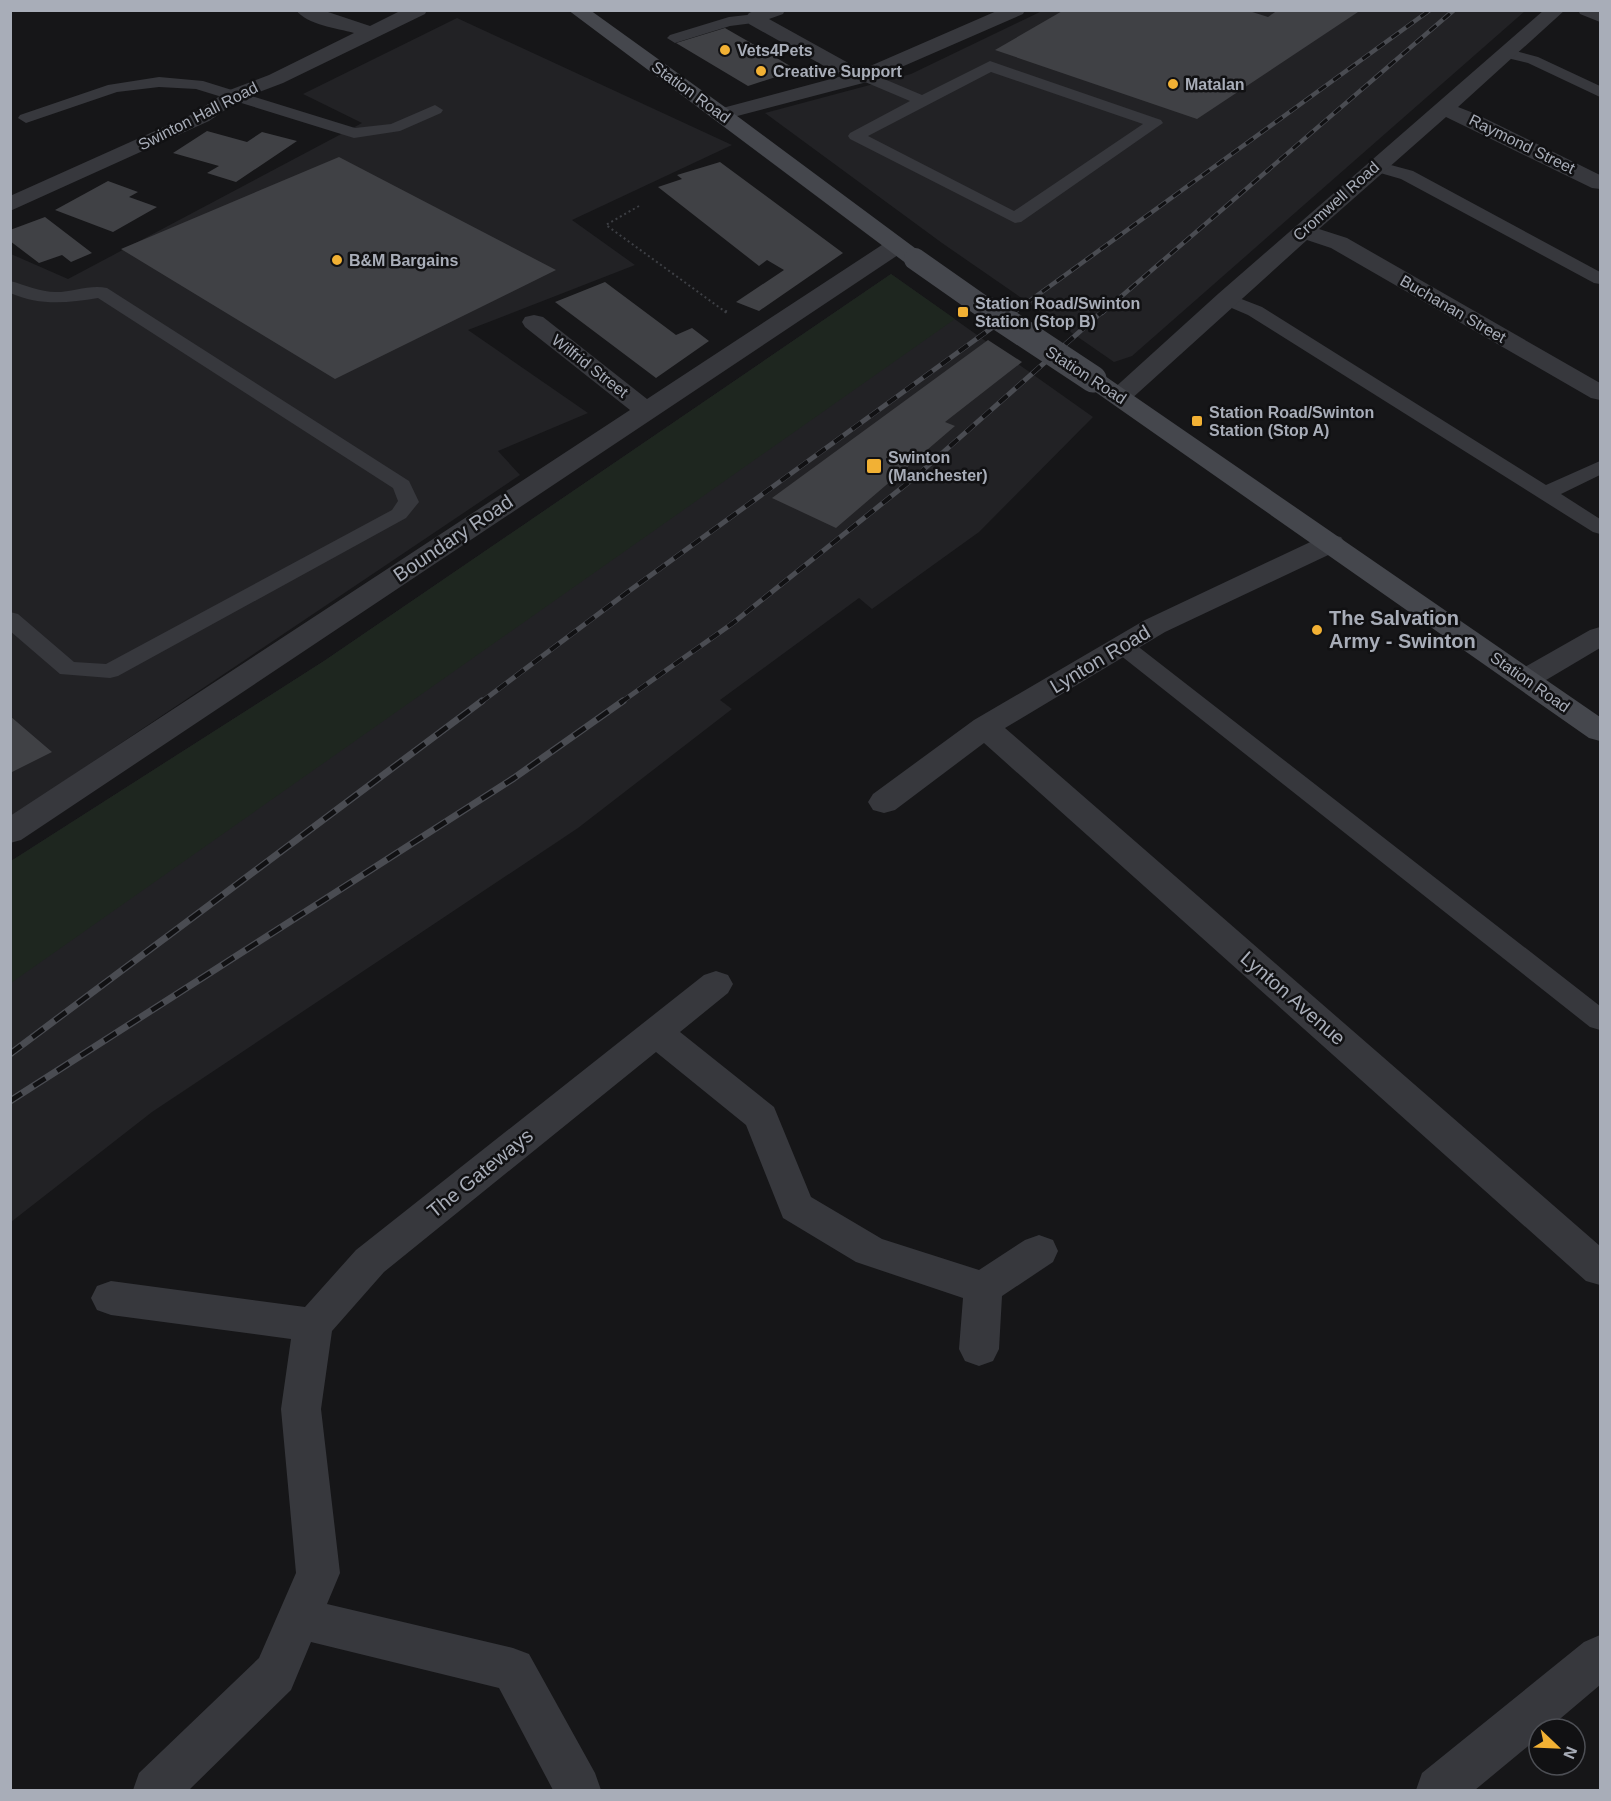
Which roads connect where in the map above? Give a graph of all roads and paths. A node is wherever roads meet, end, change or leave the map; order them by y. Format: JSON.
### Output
{"nodes":[{"id":1,"x":304,"y":10,"type":"edge"},
{"id":2,"x":418,"y":10,"type":"edge"},
{"id":3,"x":577,"y":10,"type":"edge"},
{"id":4,"x":776,"y":10,"type":"edge"},
{"id":5,"x":1016,"y":10,"type":"edge"},
{"id":6,"x":1556,"y":10,"type":"edge"},
{"id":7,"x":1587,"y":10,"type":"edge"},
{"id":8,"x":1600,"y":16,"type":"edge"},
{"id":9,"x":756,"y":18,"type":"junction"},
{"id":10,"x":374,"y":33,"type":"junction"},
{"id":11,"x":675,"y":38,"type":"dead end"},
{"id":12,"x":1508,"y":54,"type":"junction"},
{"id":13,"x":862,"y":77,"type":"junction"},
{"id":14,"x":1600,"y":92,"type":"edge"},
{"id":15,"x":234,"y":95,"type":"junction"},
{"id":16,"x":923,"y":101,"type":"junction"},
{"id":17,"x":1442,"y":108,"type":"junction"},
{"id":18,"x":435,"y":110,"type":"dead end"},
{"id":19,"x":722,"y":114,"type":"junction"},
{"id":20,"x":26,"y":118,"type":"dead end"},
{"id":21,"x":354,"y":133,"type":"junction"},
{"id":22,"x":383,"y":142,"type":"dead end"},
{"id":23,"x":1376,"y":166,"type":"junction"},
{"id":24,"x":1600,"y":183,"type":"edge"},
{"id":25,"x":10,"y":204,"type":"edge"},
{"id":26,"x":639,"y":206,"type":"dead end"},
{"id":27,"x":1303,"y":231,"type":"junction"},
{"id":28,"x":905,"y":252,"type":"junction"},
{"id":29,"x":1600,"y":279,"type":"edge"},
{"id":30,"x":10,"y":286,"type":"edge"},
{"id":31,"x":1226,"y":299,"type":"junction"},
{"id":32,"x":534,"y":322,"type":"dead end"},
{"id":33,"x":759,"y":336,"type":"junction"},
{"id":34,"x":1600,"y":393,"type":"edge"},
{"id":35,"x":1120,"y":396,"type":"junction"},
{"id":36,"x":646,"y":410,"type":"junction"},
{"id":37,"x":1600,"y":467,"type":"edge"},
{"id":38,"x":1547,"y":493,"type":"junction"},
{"id":39,"x":1600,"y":528,"type":"edge"},
{"id":40,"x":1331,"y":543,"type":"junction"},
{"id":41,"x":10,"y":619,"type":"edge"},
{"id":42,"x":1600,"y":636,"type":"edge"},
{"id":43,"x":1123,"y":646,"type":"junction"},
{"id":44,"x":1526,"y":679,"type":"junction"},
{"id":45,"x":985,"y":728,"type":"junction"},
{"id":46,"x":1600,"y":731,"type":"edge"},
{"id":47,"x":884,"y":802,"type":"dead end"},
{"id":48,"x":10,"y":832,"type":"edge"},
{"id":49,"x":716,"y":984,"type":"dead end"},
{"id":50,"x":1600,"y":1020,"type":"edge"},
{"id":51,"x":656,"y":1032,"type":"junction"},
{"id":52,"x":1039,"y":1251,"type":"dead end"},
{"id":53,"x":1600,"y":1269,"type":"edge"},
{"id":54,"x":983,"y":1288,"type":"junction"},
{"id":55,"x":111,"y":1298,"type":"dead end"},
{"id":56,"x":313,"y":1325,"type":"junction"},
{"id":57,"x":980,"y":1349,"type":"dead end"},
{"id":58,"x":298,"y":1618,"type":"junction"},
{"id":59,"x":1600,"y":1657,"type":"edge"},
{"id":60,"x":156,"y":1791,"type":"edge"},
{"id":61,"x":578,"y":1791,"type":"edge"},
{"id":62,"x":1439,"y":1791,"type":"edge"}],
"edges":[{"from":1,"to":10,"type":"street"},
{"from":2,"to":10,"type":"street","name":"Swinton Hall Road"},
{"from":3,"to":19,"type":"main road","name":"Station Road"},
{"from":4,"to":9,"type":"street"},
{"from":5,"to":13,"type":"street"},
{"from":6,"to":12,"type":"street","name":"Cromwell Road"},
{"from":7,"to":8,"type":"street"},
{"from":9,"to":11,"type":"lane"},
{"from":9,"to":13,"type":"street"},
{"from":10,"to":15,"type":"street","name":"Swinton Hall Road"},
{"from":12,"to":14,"type":"lane"},
{"from":12,"to":17,"type":"street","name":"Cromwell Road"},
{"from":13,"to":16,"type":"lane"},
{"from":13,"to":19,"type":"street"},
{"from":15,"to":20,"type":"lane"},
{"from":15,"to":21,"type":"lane"},
{"from":15,"to":25,"type":"street","name":"Swinton Hall Road"},
{"from":16,"to":16,"type":"lane"},
{"from":17,"to":23,"type":"street","name":"Cromwell Road"},
{"from":17,"to":24,"type":"street","name":"Raymond Street"},
{"from":18,"to":21,"type":"lane"},
{"from":19,"to":28,"type":"main road","name":"Station Road"},
{"from":21,"to":22,"type":"lane"},
{"from":23,"to":27,"type":"street","name":"Cromwell Road"},
{"from":23,"to":29,"type":"lane"},
{"from":26,"to":33,"type":"path"},
{"from":27,"to":31,"type":"street","name":"Cromwell Road"},
{"from":27,"to":34,"type":"street","name":"Buchanan Street"},
{"from":28,"to":33,"type":"street","name":"Boundary Road"},
{"from":28,"to":35,"type":"main road","name":"Station Road","bridge":true},
{"from":30,"to":41,"type":"lane"},
{"from":31,"to":35,"type":"street","name":"Cromwell Road"},
{"from":31,"to":38,"type":"lane"},
{"from":32,"to":36,"type":"street","name":"Wilfrid Street"},
{"from":33,"to":36,"type":"street","name":"Boundary Road"},
{"from":35,"to":40,"type":"main road","name":"Station Road"},
{"from":36,"to":48,"type":"street","name":"Boundary Road"},
{"from":37,"to":38,"type":"lane"},
{"from":38,"to":39,"type":"lane"},
{"from":40,"to":43,"type":"street","name":"Lynton Road"},
{"from":40,"to":44,"type":"main road","name":"Station Road"},
{"from":42,"to":44,"type":"street"},
{"from":43,"to":45,"type":"street","name":"Lynton Road"},
{"from":43,"to":50,"type":"lane"},
{"from":44,"to":46,"type":"main road","name":"Station Road"},
{"from":45,"to":47,"type":"street","name":"Lynton Road"},
{"from":45,"to":53,"type":"street","name":"Lynton Avenue"},
{"from":49,"to":51,"type":"street","name":"The Gateways"},
{"from":51,"to":54,"type":"street"},
{"from":51,"to":56,"type":"street","name":"The Gateways"},
{"from":52,"to":54,"type":"street"},
{"from":54,"to":57,"type":"street"},
{"from":55,"to":56,"type":"street"},
{"from":56,"to":58,"type":"street"},
{"from":58,"to":60,"type":"street"},
{"from":58,"to":61,"type":"street"},
{"from":59,"to":62,"type":"street"}]}
